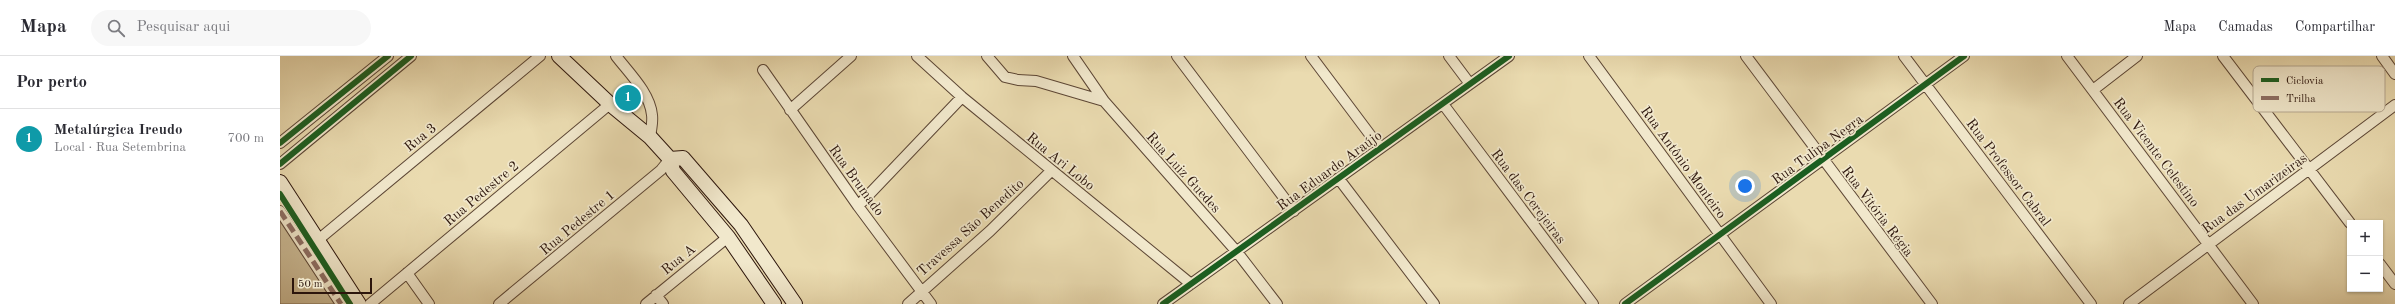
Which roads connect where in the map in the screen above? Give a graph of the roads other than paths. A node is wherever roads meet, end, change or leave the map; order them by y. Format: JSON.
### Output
{"nodes":[{"id":1,"x":388,"y":56,"type":"edge"},
{"id":2,"x":411,"y":56,"type":"edge"},
{"id":3,"x":540,"y":56,"type":"edge"},
{"id":4,"x":559,"y":56,"type":"edge"},
{"id":5,"x":616,"y":56,"type":"edge"},
{"id":6,"x":851,"y":56,"type":"edge"},
{"id":7,"x":917,"y":56,"type":"edge"},
{"id":8,"x":988,"y":56,"type":"edge"},
{"id":9,"x":1073,"y":56,"type":"edge"},
{"id":10,"x":1177,"y":56,"type":"edge"},
{"id":11,"x":1312,"y":56,"type":"edge"},
{"id":12,"x":1449,"y":56,"type":"edge"},
{"id":13,"x":1509,"y":56,"type":"edge"},
{"id":14,"x":1589,"y":56,"type":"edge"},
{"id":15,"x":1746,"y":56,"type":"edge"},
{"id":16,"x":1904,"y":56,"type":"edge"},
{"id":17,"x":1964,"y":56,"type":"edge"},
{"id":18,"x":2067,"y":56,"type":"edge"},
{"id":19,"x":2138,"y":56,"type":"edge"},
{"id":20,"x":2222,"y":56,"type":"edge"},
{"id":21,"x":2382,"y":56,"type":"edge"},
{"id":22,"x":763,"y":70,"type":"dead end"},
{"id":23,"x":2395,"y":74,"type":"edge"},
{"id":24,"x":1470,"y":84,"type":"junction"},
{"id":25,"x":1925,"y":85,"type":"junction"},
{"id":26,"x":2093,"y":90,"type":"junction"},
{"id":27,"x":2253,"y":96,"type":"edge"},
{"id":28,"x":962,"y":97,"type":"junction"},
{"id":29,"x":1104,"y":101,"type":"junction"},
{"id":30,"x":610,"y":104,"type":"junction"},
{"id":31,"x":1443,"y":104,"type":"junction"},
{"id":32,"x":2395,"y":105,"type":"edge"},
{"id":33,"x":790,"y":110,"type":"junction"},
{"id":34,"x":2266,"y":112,"type":"edge"},
{"id":35,"x":650,"y":137,"type":"junction"},
{"id":36,"x":280,"y":144,"type":"edge"},
{"id":37,"x":1380,"y":148,"type":"junction"},
{"id":38,"x":670,"y":159,"type":"junction"},
{"id":39,"x":1822,"y":160,"type":"junction"},
{"id":40,"x":280,"y":164,"type":"edge"},
{"id":41,"x":2310,"y":169,"type":"junction"},
{"id":42,"x":1052,"y":171,"type":"junction"},
{"id":43,"x":1339,"y":179,"type":"junction"},
{"id":44,"x":280,"y":182,"type":"edge"},
{"id":45,"x":858,"y":206,"type":"junction"},
{"id":46,"x":280,"y":211,"type":"edge"},
{"id":47,"x":1294,"y":211,"type":"junction"},
{"id":48,"x":2347,"y":220,"type":"edge"},
{"id":49,"x":741,"y":225,"type":"junction"},
{"id":50,"x":1720,"y":234,"type":"junction"},
{"id":51,"x":728,"y":237,"type":"junction"},
{"id":52,"x":318,"y":240,"type":"junction"},
{"id":53,"x":2208,"y":244,"type":"junction"},
{"id":54,"x":1237,"y":252,"type":"junction"},
{"id":55,"x":2383,"y":268,"type":"edge"},
{"id":56,"x":407,"y":273,"type":"junction"},
{"id":57,"x":1191,"y":284,"type":"junction"},
{"id":58,"x":2395,"y":284,"type":"edge"},
{"id":59,"x":921,"y":290,"type":"junction"},
{"id":60,"x":656,"y":295,"type":"junction"},
{"id":61,"x":341,"y":304,"type":"edge"},
{"id":62,"x":359,"y":304,"type":"edge"},
{"id":63,"x":370,"y":304,"type":"edge"},
{"id":64,"x":429,"y":304,"type":"edge"},
{"id":65,"x":499,"y":304,"type":"edge"},
{"id":66,"x":646,"y":304,"type":"edge"},
{"id":67,"x":663,"y":304,"type":"edge"},
{"id":68,"x":774,"y":304,"type":"edge"},
{"id":69,"x":795,"y":304,"type":"edge"},
{"id":70,"x":908,"y":304,"type":"edge"},
{"id":71,"x":931,"y":304,"type":"edge"},
{"id":72,"x":1163,"y":304,"type":"edge"},
{"id":73,"x":1277,"y":304,"type":"edge"},
{"id":74,"x":1434,"y":304,"type":"edge"},
{"id":75,"x":1593,"y":304,"type":"edge"},
{"id":76,"x":1625,"y":304,"type":"edge"},
{"id":77,"x":1771,"y":304,"type":"edge"},
{"id":78,"x":1932,"y":304,"type":"edge"},
{"id":79,"x":2091,"y":304,"type":"edge"},
{"id":80,"x":2129,"y":304,"type":"edge"},
{"id":81,"x":2253,"y":304,"type":"edge"}],
"edges":[{"from":1,"to":36,"type":"street"},
{"from":2,"to":40,"type":"street"},
{"from":3,"to":52,"type":"street","name":"Rua 3"},
{"from":4,"to":30,"type":"main road"},
{"from":5,"to":35,"type":"street"},
{"from":6,"to":33,"type":"street"},
{"from":7,"to":28,"type":"street","name":"Rua Ari Lobo"},
{"from":8,"to":29,"type":"street"},
{"from":9,"to":29,"type":"street","name":"Rua Luiz Guedes"},
{"from":10,"to":47,"type":"street"},
{"from":11,"to":37,"type":"street"},
{"from":12,"to":24,"type":"street"},
{"from":13,"to":24,"type":"street","name":"Rua Eduardo Araújo"},
{"from":14,"to":50,"type":"street","name":"Rua Antônio Monteiro"},
{"from":15,"to":39,"type":"street","name":"Rua Vitória Régia"},
{"from":16,"to":25,"type":"street","name":"Rua Professor Cabral"},
{"from":17,"to":25,"type":"street","name":"Rua Tulipa Negra"},
{"from":18,"to":26,"type":"street","name":"Rua Vicente Celestino"},
{"from":19,"to":26,"type":"street"},
{"from":20,"to":27,"type":"street"},
{"from":21,"to":23,"type":"street"},
{"from":22,"to":33,"type":"street","name":"Rua Brumado"},
{"from":24,"to":31,"type":"street","name":"Rua Eduardo Araújo"},
{"from":25,"to":39,"type":"street","name":"Rua Tulipa Negra"},
{"from":25,"to":79,"type":"street","name":"Rua Professor Cabral"},
{"from":26,"to":53,"type":"street","name":"Rua Vicente Celestino"},
{"from":28,"to":42,"type":"street","name":"Rua Ari Lobo"},
{"from":28,"to":45,"type":"street"},
{"from":29,"to":54,"type":"street","name":"Rua Luiz Guedes"},
{"from":30,"to":35,"type":"main road"},
{"from":30,"to":56,"type":"street","name":"Rua Pedestre 2"},
{"from":31,"to":37,"type":"street","name":"Rua Eduardo Araújo"},
{"from":31,"to":75,"type":"street","name":"Rua das Cerejeiras"},
{"from":32,"to":41,"type":"street","name":"Rua das Umarizeiras"},
{"from":33,"to":45,"type":"street","name":"Rua Brumado"},
{"from":34,"to":41,"type":"street"},
{"from":35,"to":38,"type":"main road"},
{"from":37,"to":43,"type":"street","name":"Rua Eduardo Araújo"},
{"from":38,"to":49,"type":"main road"},
{"from":38,"to":51,"type":"main road"},
{"from":38,"to":65,"type":"street","name":"Rua Pedestre 1"},
{"from":39,"to":50,"type":"street","name":"Rua Tulipa Negra"},
{"from":39,"to":78,"type":"street","name":"Rua Vitória Régia"},
{"from":41,"to":48,"type":"street"},
{"from":41,"to":53,"type":"street","name":"Rua das Umarizeiras"},
{"from":42,"to":57,"type":"street","name":"Rua Ari Lobo"},
{"from":42,"to":59,"type":"street","name":"Travessa São Benedito"},
{"from":43,"to":47,"type":"street","name":"Rua Eduardo Araújo"},
{"from":43,"to":74,"type":"street"},
{"from":44,"to":52,"type":"main road"},
{"from":45,"to":59,"type":"street","name":"Rua Brumado"},
{"from":46,"to":61,"type":"street"},
{"from":47,"to":54,"type":"street","name":"Rua Eduardo Araújo"},
{"from":49,"to":51,"type":"main road"},
{"from":49,"to":69,"type":"main road"},
{"from":50,"to":76,"type":"street","name":"Rua Tulipa Negra"},
{"from":50,"to":77,"type":"street","name":"Rua Antônio Monteiro"},
{"from":51,"to":60,"type":"street","name":"Rua A"},
{"from":51,"to":68,"type":"main road"},
{"from":52,"to":62,"type":"main road"},
{"from":53,"to":80,"type":"street","name":"Rua das Umarizeiras"},
{"from":53,"to":81,"type":"street","name":"Rua Vicente Celestino"},
{"from":54,"to":57,"type":"street","name":"Rua Eduardo Araújo"},
{"from":54,"to":73,"type":"street","name":"Rua Luiz Guedes"},
{"from":55,"to":58,"type":"street"},
{"from":56,"to":63,"type":"street","name":"Rua Pedestre 2"},
{"from":56,"to":64,"type":"street"},
{"from":57,"to":72,"type":"street","name":"Rua Eduardo Araújo"},
{"from":59,"to":70,"type":"street","name":"Travessa São Benedito"},
{"from":59,"to":71,"type":"street","name":"Rua Brumado"},
{"from":60,"to":66,"type":"street","name":"Rua A"},
{"from":60,"to":67,"type":"street"}]}
